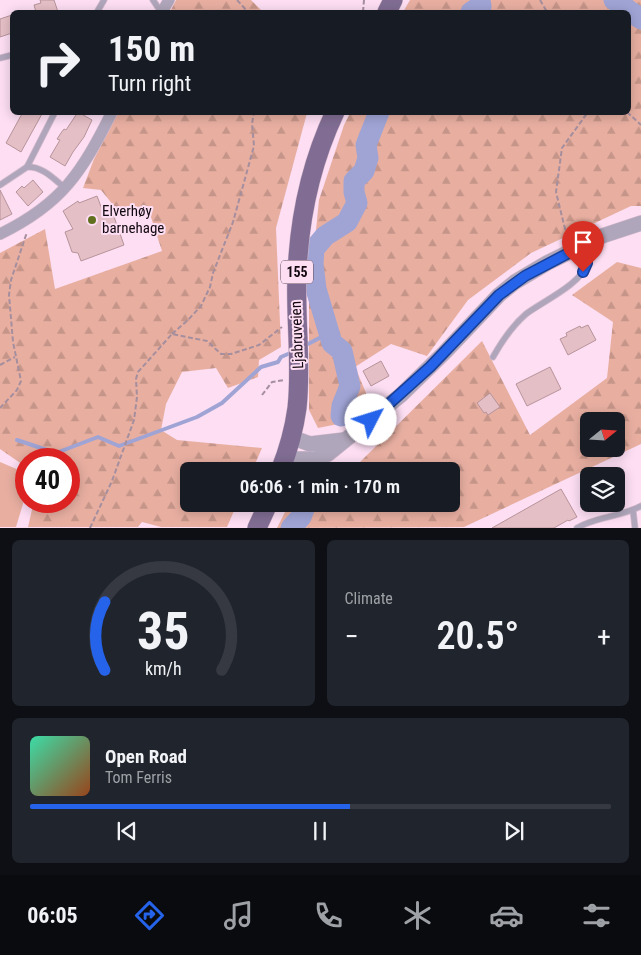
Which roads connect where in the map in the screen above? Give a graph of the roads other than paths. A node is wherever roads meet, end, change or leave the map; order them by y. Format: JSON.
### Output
{"nodes":[{"id":1,"x":152,"y":0,"type":"edge"},
{"id":2,"x":160,"y":10,"type":"edge"},
{"id":3,"x":53,"y":115,"type":"edge"},
{"id":4,"x":110,"y":115,"type":"edge"},
{"id":5,"x":334,"y":115,"type":"edge"},
{"id":6,"x":27,"y":167,"type":"junction"},
{"id":7,"x":0,"y":185,"type":"edge"},
{"id":8,"x":65,"y":188,"type":"junction"},
{"id":9,"x":641,"y":223,"type":"edge"},
{"id":10,"x":0,"y":234,"type":"edge"},
{"id":11,"x":574,"y":244,"type":"junction"},
{"id":12,"x":493,"y":356,"type":"dead end"},
{"id":13,"x":291,"y":437,"type":"junction"},
{"id":14,"x":344,"y":440,"type":"junction"},
{"id":15,"x":284,"y":462,"type":"edge"},
{"id":16,"x":298,"y":462,"type":"edge"},
{"id":17,"x":641,"y":506,"type":"edge"},
{"id":18,"x":633,"y":510,"type":"junction"},
{"id":19,"x":264,"y":512,"type":"edge"},
{"id":20,"x":257,"y":528,"type":"edge"},
{"id":21,"x":577,"y":528,"type":"edge"},
{"id":22,"x":635,"y":528,"type":"edge"}],
"edges":[{"from":1,"to":2,"type":"lane"},
{"from":3,"to":6,"type":"lane"},
{"from":4,"to":8,"type":"street"},
{"from":5,"to":13,"type":"main road","name":"Ljabruveien","number":"155"},
{"from":6,"to":7,"type":"lane"},
{"from":6,"to":8,"type":"lane"},
{"from":8,"to":10,"type":"street"},
{"from":9,"to":11,"type":"street"},
{"from":11,"to":12,"type":"lane"},
{"from":11,"to":14,"type":"street"},
{"from":13,"to":14,"type":"street"},
{"from":13,"to":15,"type":"main road","name":"Ljabruveien","number":"155"},
{"from":14,"to":16,"type":"street"},
{"from":17,"to":18,"type":"lane"},
{"from":18,"to":21,"type":"lane"},
{"from":18,"to":22,"type":"lane"},
{"from":19,"to":20,"type":"main road"}]}
